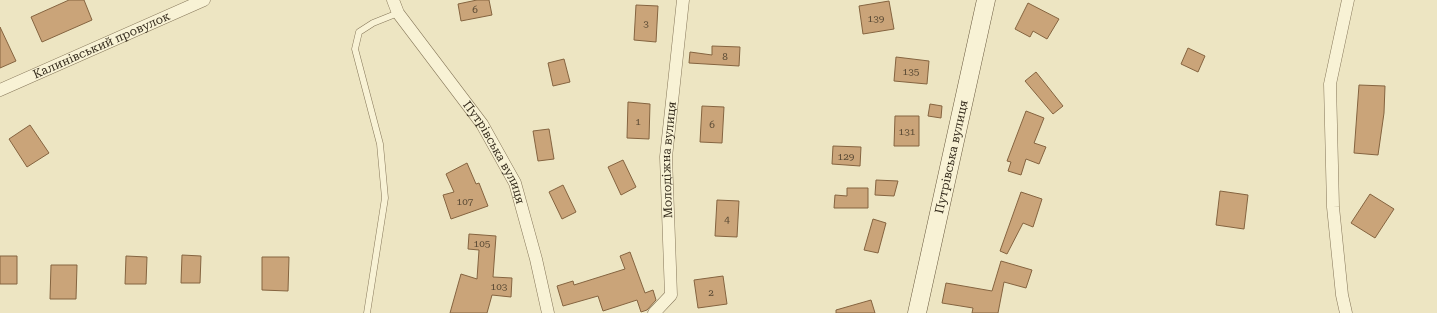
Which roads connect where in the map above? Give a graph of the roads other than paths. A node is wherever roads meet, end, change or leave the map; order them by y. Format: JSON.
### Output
{"nodes":[{"id":1,"x":204,"y":0,"type":"edge"},
{"id":2,"x":393,"y":0,"type":"edge"},
{"id":3,"x":683,"y":0,"type":"edge"},
{"id":4,"x":986,"y":0,"type":"edge"},
{"id":5,"x":1348,"y":0,"type":"edge"},
{"id":6,"x":398,"y":13,"type":"junction"},
{"id":7,"x":0,"y":90,"type":"edge"},
{"id":8,"x":367,"y":313,"type":"edge"},
{"id":9,"x":548,"y":313,"type":"edge"},
{"id":10,"x":654,"y":313,"type":"edge"},
{"id":11,"x":917,"y":313,"type":"edge"},
{"id":12,"x":1346,"y":313,"type":"edge"}],
"edges":[{"from":1,"to":7,"type":"street","name":"Калинівський провулок"},
{"from":2,"to":6,"type":"street","name":"Путрівська вулиця"},
{"from":3,"to":10,"type":"street","name":"Молодіжна вулиця"},
{"from":4,"to":11,"type":"main road","name":"Путрівська вулиця"},
{"from":5,"to":12,"type":"street"},
{"from":6,"to":8,"type":"lane"},
{"from":6,"to":9,"type":"street","name":"Путрівська вулиця"}]}
